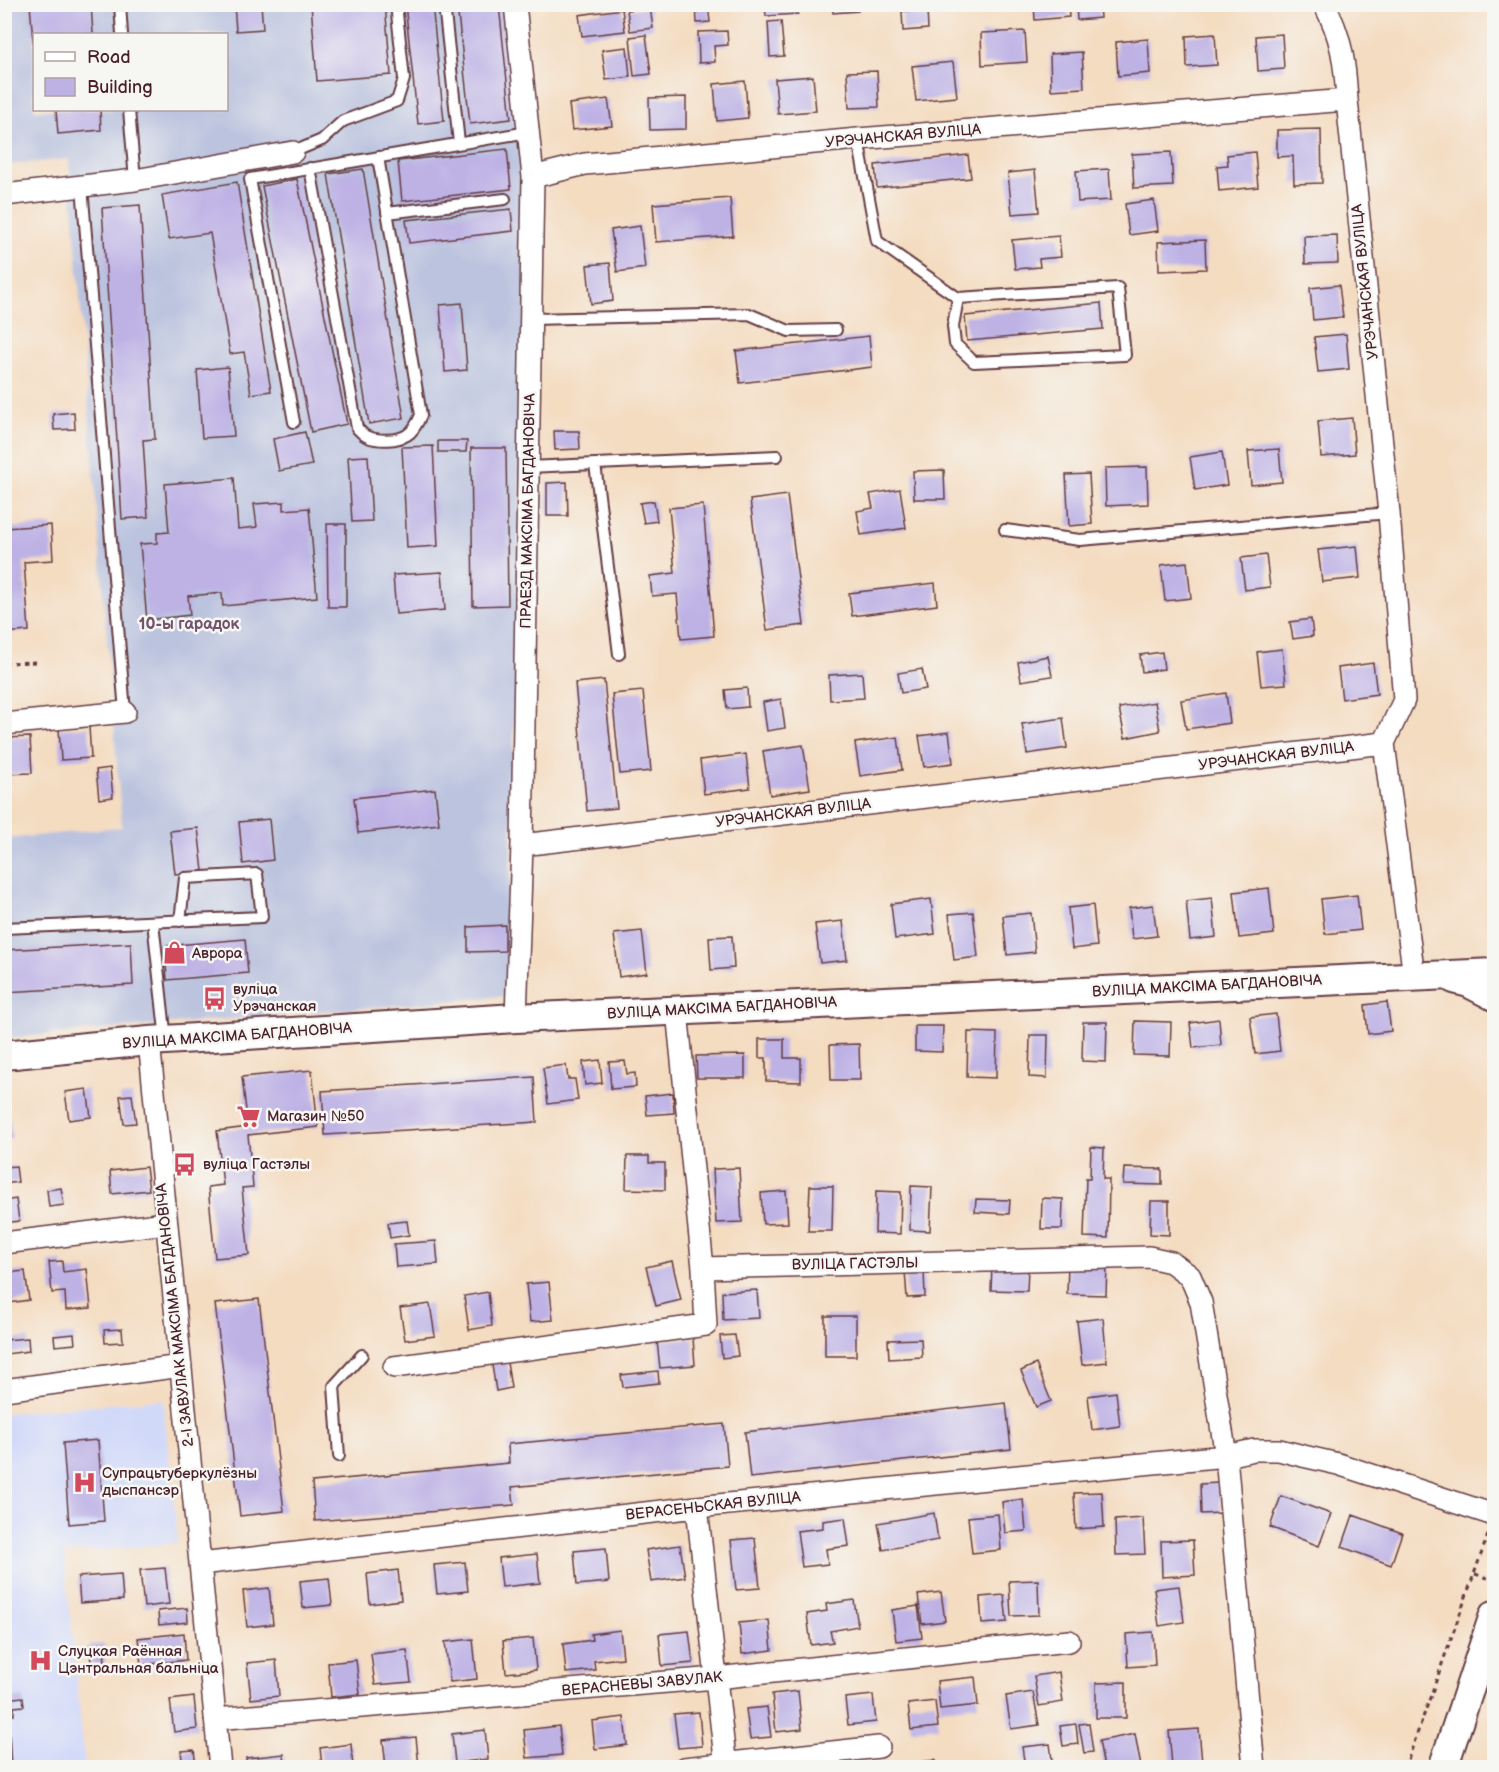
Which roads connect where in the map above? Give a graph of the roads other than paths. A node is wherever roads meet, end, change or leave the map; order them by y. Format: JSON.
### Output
{"nodes":[{"id":1,"x":120,"y":4,"type":"edge"},
{"id":2,"x":396,"y":4,"type":"edge"},
{"id":3,"x":444,"y":4,"type":"edge"},
{"id":4,"x":515,"y":4,"type":"edge"},
{"id":5,"x":1324,"y":4,"type":"edge"},
{"id":6,"x":123,"y":33,"type":"edge"},
{"id":7,"x":1347,"y":100,"type":"junction"},
{"id":8,"x":129,"y":111,"type":"edge"},
{"id":9,"x":528,"y":132,"type":"junction"},
{"id":10,"x":858,"y":139,"type":"junction"},
{"id":11,"x":459,"y":144,"type":"junction"},
{"id":12,"x":293,"y":152,"type":"joint"},
{"id":13,"x":378,"y":157,"type":"junction"},
{"id":14,"x":310,"y":168,"type":"junction"},
{"id":15,"x":533,"y":177,"type":"junction"},
{"id":16,"x":135,"y":180,"type":"junction"},
{"id":17,"x":82,"y":186,"type":"junction"},
{"id":18,"x":4,"y":195,"type":"edge"},
{"id":19,"x":505,"y":199,"type":"dead end"},
{"id":20,"x":387,"y":213,"type":"junction"},
{"id":21,"x":958,"y":298,"type":"junction"},
{"id":22,"x":531,"y":319,"type":"junction"},
{"id":23,"x":836,"y":330,"type":"dead end"},
{"id":24,"x":294,"y":422,"type":"dead end"},
{"id":25,"x":777,"y":456,"type":"dead end"},
{"id":26,"x":595,"y":464,"type":"junction"},
{"id":27,"x":528,"y":467,"type":"junction"},
{"id":28,"x":1389,"y":513,"type":"junction"},
{"id":29,"x":1005,"y":530,"type":"dead end"},
{"id":30,"x":619,"y":654,"type":"dead end"},
{"id":31,"x":125,"y":712,"type":"joint"},
{"id":32,"x":4,"y":724,"type":"edge"},
{"id":33,"x":1384,"y":743,"type":"junction"},
{"id":34,"x":522,"y":845,"type":"junction"},
{"id":35,"x":180,"y":921,"type":"junction"},
{"id":36,"x":153,"y":922,"type":"junction"},
{"id":37,"x":4,"y":928,"type":"edge"},
{"id":38,"x":1494,"y":973,"type":"edge"},
{"id":39,"x":1427,"y":976,"type":"junction"},
{"id":40,"x":1494,"y":996,"type":"edge"},
{"id":41,"x":677,"y":1011,"type":"junction"},
{"id":42,"x":516,"y":1018,"type":"junction"},
{"id":43,"x":157,"y":1040,"type":"junction"},
{"id":44,"x":4,"y":1055,"type":"edge"},
{"id":45,"x":166,"y":1223,"type":"junction"},
{"id":46,"x":4,"y":1243,"type":"edge"},
{"id":47,"x":703,"y":1268,"type":"junction"},
{"id":48,"x":362,"y":1355,"type":"dead end"},
{"id":49,"x":181,"y":1366,"type":"junction"},
{"id":50,"x":394,"y":1367,"type":"dead end"},
{"id":51,"x":4,"y":1390,"type":"edge"},
{"id":52,"x":339,"y":1456,"type":"dead end"},
{"id":53,"x":1226,"y":1456,"type":"junction"},
{"id":54,"x":697,"y":1507,"type":"junction"},
{"id":55,"x":1493,"y":1520,"type":"edge"},
{"id":56,"x":200,"y":1564,"type":"junction"},
{"id":57,"x":1494,"y":1615,"type":"edge"},
{"id":58,"x":1069,"y":1641,"type":"dead end"},
{"id":59,"x":716,"y":1678,"type":"junction"},
{"id":60,"x":215,"y":1719,"type":"junction"},
{"id":61,"x":879,"y":1747,"type":"dead end"},
{"id":62,"x":726,"y":1765,"type":"edge"},
{"id":63,"x":220,"y":1767,"type":"edge"},
{"id":64,"x":684,"y":1767,"type":"edge"},
{"id":65,"x":1254,"y":1767,"type":"edge"},
{"id":66,"x":1443,"y":1767,"type":"edge"}],
"edges":[{"from":1,"to":6,"type":"lane"},
{"from":2,"to":12,"type":"lane"},
{"from":3,"to":11,"type":"lane"},
{"from":4,"to":9,"type":"street","name":"ПРАЕЗД МАКСІМА БАГДАНОВІЧА"},
{"from":5,"to":7,"type":"street","name":"УРЭЧАНСКАЯ ВУЛІЦА"},
{"from":7,"to":10,"type":"street","name":"УРЭЧАНСКАЯ ВУЛІЦА"},
{"from":7,"to":28,"type":"street","name":"УРЭЧАНСКАЯ ВУЛІЦА"},
{"from":8,"to":16,"type":"lane"},
{"from":9,"to":11,"type":"lane"},
{"from":9,"to":15,"type":"street","name":"ПРАЕЗД МАКСІМА БАГДАНОВІЧА"},
{"from":10,"to":15,"type":"street","name":"УРЭЧАНСКАЯ ВУЛІЦА"},
{"from":10,"to":21,"type":"lane"},
{"from":11,"to":13,"type":"lane"},
{"from":12,"to":16,"type":"street"},
{"from":13,"to":14,"type":"lane"},
{"from":13,"to":20,"type":"lane"},
{"from":14,"to":20,"type":"lane"},
{"from":14,"to":24,"type":"lane"},
{"from":15,"to":22,"type":"street","name":"ПРАЕЗД МАКСІМА БАГДАНОВІЧА"},
{"from":16,"to":17,"type":"street"},
{"from":17,"to":18,"type":"street"},
{"from":17,"to":31,"type":"lane"},
{"from":19,"to":20,"type":"lane"},
{"from":21,"to":21,"type":"lane"},
{"from":22,"to":23,"type":"lane"},
{"from":22,"to":27,"type":"street","name":"ПРАЕЗД МАКСІМА БАГДАНОВІЧА"},
{"from":25,"to":26,"type":"lane"},
{"from":26,"to":27,"type":"lane"},
{"from":26,"to":30,"type":"lane"},
{"from":27,"to":34,"type":"street","name":"ПРАЕЗД МАКСІМА БАГДАНОВІЧА"},
{"from":28,"to":29,"type":"lane"},
{"from":28,"to":33,"type":"street","name":"УРЭЧАНСКАЯ ВУЛІЦА"},
{"from":31,"to":32,"type":"street"},
{"from":33,"to":34,"type":"street","name":"УРЭЧАНСКАЯ ВУЛІЦА"},
{"from":33,"to":39,"type":"street"},
{"from":34,"to":42,"type":"street","name":"ПРАЕЗД МАКСІМА БАГДАНОВІЧА"},
{"from":35,"to":35,"type":"lane"},
{"from":35,"to":36,"type":"lane"},
{"from":36,"to":37,"type":"lane"},
{"from":36,"to":43,"type":"lane"},
{"from":38,"to":39,"type":"main road","name":"ВУЛІЦА МАКСІМА БАГДАНОВІЧА"},
{"from":39,"to":40,"type":"main road","name":"ВУЛІЦА МАКСІМА БАГДАНОВІЧА"},
{"from":39,"to":41,"type":"main road","name":"ВУЛІЦА МАКСІМА БАГДАНОВІЧА"},
{"from":41,"to":42,"type":"main road","name":"ВУЛІЦА МАКСІМА БАГДАНОВІЧА"},
{"from":41,"to":47,"type":"street"},
{"from":42,"to":43,"type":"main road","name":"ВУЛІЦА МАКСІМА БАГДАНОВІЧА"},
{"from":43,"to":44,"type":"main road","name":"ВУЛІЦА МАКСІМА БАГДАНОВІЧА"},
{"from":43,"to":45,"type":"street","name":"2-І ЗАВУЛАК МАКСІМА БАГДАНОВІЧА"},
{"from":45,"to":46,"type":"street"},
{"from":45,"to":49,"type":"street","name":"2-І ЗАВУЛАК МАКСІМА БАГДАНОВІЧА"},
{"from":47,"to":50,"type":"street"},
{"from":47,"to":53,"type":"street","name":"ВУЛІЦА ГАСТЭЛЫ"},
{"from":48,"to":52,"type":"lane"},
{"from":49,"to":51,"type":"street"},
{"from":49,"to":56,"type":"street","name":"2-І ЗАВУЛАК МАКСІМА БАГДАНОВІЧА"},
{"from":53,"to":54,"type":"street","name":"ВЕРАСЕНЬСКАЯ ВУЛІЦА"},
{"from":53,"to":55,"type":"street","name":"ВЕРАСЕНЬСКАЯ ВУЛІЦА"},
{"from":53,"to":65,"type":"street","name":"ВУЛІЦА ГАСТЭЛЫ"},
{"from":54,"to":56,"type":"street","name":"ВЕРАСЕНЬСКАЯ ВУЛІЦА"},
{"from":54,"to":59,"type":"street"},
{"from":56,"to":60,"type":"street","name":"2-І ЗАВУЛАК МАКСІМА БАГДАНОВІЧА"},
{"from":57,"to":66,"type":"main road"},
{"from":58,"to":59,"type":"street","name":"ВЕРАСНЕВЫ ЗАВУЛАК"},
{"from":59,"to":60,"type":"street","name":"ВЕРАСНЕВЫ ЗАВУЛАК"},
{"from":59,"to":62,"type":"street"},
{"from":60,"to":63,"type":"street","name":"2-І ЗАВУЛАК МАКСІМА БАГДАНОВІЧА"},
{"from":61,"to":62,"type":"street"},
{"from":62,"to":64,"type":"street"}]}
